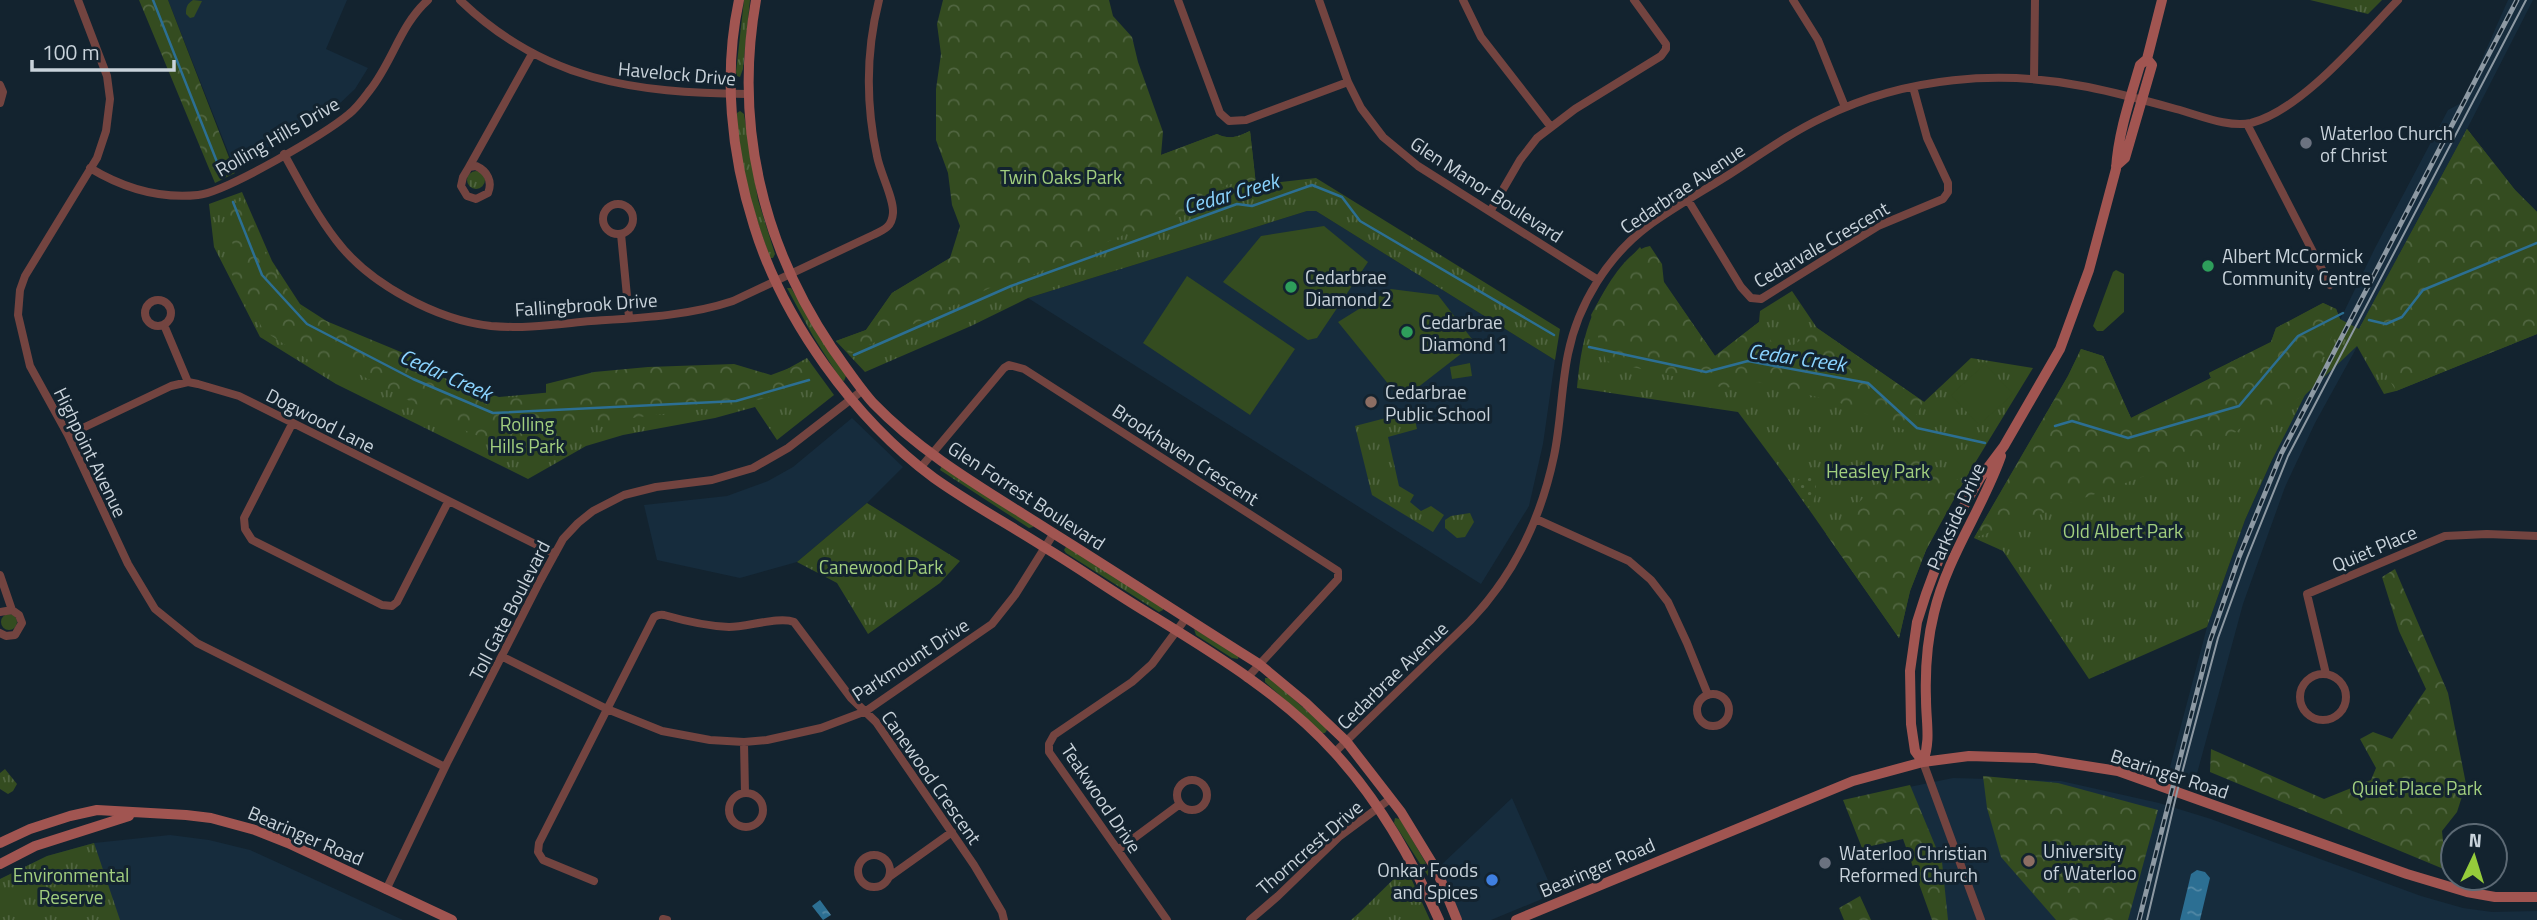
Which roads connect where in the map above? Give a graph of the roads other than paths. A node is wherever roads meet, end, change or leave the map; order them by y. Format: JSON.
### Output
{"nodes":[{"id":1,"x":78,"y":0,"type":"edge"},
{"id":2,"x":428,"y":0,"type":"edge"},
{"id":3,"x":460,"y":0,"type":"edge"},
{"id":4,"x":739,"y":0,"type":"edge"},
{"id":5,"x":756,"y":0,"type":"edge"},
{"id":6,"x":879,"y":0,"type":"edge"},
{"id":7,"x":1178,"y":0,"type":"edge"},
{"id":8,"x":1319,"y":0,"type":"edge"},
{"id":9,"x":1463,"y":0,"type":"edge"},
{"id":10,"x":1634,"y":0,"type":"edge"},
{"id":11,"x":1793,"y":0,"type":"edge"},
{"id":12,"x":2035,"y":0,"type":"edge"},
{"id":13,"x":2162,"y":0,"type":"edge"},
{"id":14,"x":2398,"y":0,"type":"edge"},
{"id":15,"x":533,"y":54,"type":"junction"},
{"id":16,"x":2034,"y":79,"type":"junction"},
{"id":17,"x":1348,"y":82,"type":"junction"},
{"id":18,"x":0,"y":85,"type":"edge"},
{"id":19,"x":1913,"y":87,"type":"junction"},
{"id":20,"x":731,"y":94,"type":"junction"},
{"id":21,"x":747,"y":94,"type":"junction"},
{"id":22,"x":2136,"y":99,"type":"junction"},
{"id":23,"x":0,"y":103,"type":"edge"},
{"id":24,"x":1845,"y":107,"type":"junction"},
{"id":25,"x":2247,"y":124,"type":"junction"},
{"id":26,"x":1551,"y":127,"type":"junction"},
{"id":27,"x":284,"y":154,"type":"junction"},
{"id":28,"x":90,"y":167,"type":"junction"},
{"id":29,"x":469,"y":167,"type":"dead end"},
{"id":30,"x":1688,"y":200,"type":"junction"},
{"id":31,"x":1491,"y":210,"type":"junction"},
{"id":32,"x":621,"y":234,"type":"dead end"},
{"id":33,"x":790,"y":274,"type":"junction"},
{"id":34,"x":1598,"y":280,"type":"junction"},
{"id":35,"x":775,"y":281,"type":"junction"},
{"id":36,"x":2330,"y":285,"type":"dead end"},
{"id":37,"x":629,"y":317,"type":"junction"},
{"id":38,"x":164,"y":325,"type":"dead end"},
{"id":39,"x":188,"y":382,"type":"junction"},
{"id":40,"x":863,"y":390,"type":"junction"},
{"id":41,"x":851,"y":399,"type":"junction"},
{"id":42,"x":292,"y":424,"type":"junction"},
{"id":43,"x":68,"y":435,"type":"junction"},
{"id":44,"x":2004,"y":446,"type":"junction"},
{"id":45,"x":931,"y":454,"type":"junction"},
{"id":46,"x":921,"y":467,"type":"junction"},
{"id":47,"x":448,"y":502,"type":"junction"},
{"id":48,"x":1536,"y":519,"type":"junction"},
{"id":49,"x":1054,"y":533,"type":"junction"},
{"id":50,"x":2537,"y":536,"type":"edge"},
{"id":51,"x":1045,"y":547,"type":"junction"},
{"id":52,"x":555,"y":554,"type":"junction"},
{"id":53,"x":0,"y":575,"type":"edge"},
{"id":54,"x":12,"y":610,"type":"junction"},
{"id":55,"x":0,"y":612,"type":"edge"},
{"id":56,"x":1186,"y":618,"type":"junction"},
{"id":57,"x":1177,"y":630,"type":"junction"},
{"id":58,"x":0,"y":634,"type":"edge"},
{"id":59,"x":503,"y":657,"type":"junction"},
{"id":60,"x":1259,"y":664,"type":"junction"},
{"id":61,"x":2326,"y":674,"type":"junction"},
{"id":62,"x":1247,"y":678,"type":"junction"},
{"id":63,"x":1708,"y":695,"type":"junction"},
{"id":64,"x":607,"y":709,"type":"junction"},
{"id":65,"x":866,"y":711,"type":"junction"},
{"id":66,"x":1346,"y":741,"type":"junction"},
{"id":67,"x":744,"y":742,"type":"junction"},
{"id":68,"x":1335,"y":752,"type":"junction"},
{"id":69,"x":1923,"y":762,"type":"junction"},
{"id":70,"x":445,"y":767,"type":"junction"},
{"id":71,"x":745,"y":793,"type":"junction"},
{"id":72,"x":1390,"y":799,"type":"junction"},
{"id":73,"x":1180,"y":804,"type":"dead end"},
{"id":74,"x":1378,"y":808,"type":"junction"},
{"id":75,"x":138,"y":813,"type":"junction"},
{"id":76,"x":952,"y":832,"type":"junction"},
{"id":77,"x":0,"y":843,"type":"edge"},
{"id":78,"x":1118,"y":850,"type":"junction"},
{"id":79,"x":0,"y":863,"type":"edge"},
{"id":80,"x":889,"y":877,"type":"junction"},
{"id":81,"x":594,"y":881,"type":"dead end"},
{"id":82,"x":386,"y":890,"type":"junction"},
{"id":83,"x":2537,"y":897,"type":"edge"},
{"id":84,"x":452,"y":920,"type":"edge"},
{"id":85,"x":1004,"y":920,"type":"edge"},
{"id":86,"x":1167,"y":920,"type":"edge"},
{"id":87,"x":1250,"y":920,"type":"edge"},
{"id":88,"x":1439,"y":920,"type":"edge"},
{"id":89,"x":1457,"y":920,"type":"edge"},
{"id":90,"x":1516,"y":920,"type":"edge"},
{"id":91,"x":1981,"y":920,"type":"edge"}],
"edges":[{"from":1,"to":28,"type":"street","name":"Highpoint Avenue"},
{"from":2,"to":27,"type":"street","name":"Rolling Hills Drive"},
{"from":3,"to":15,"type":"street","name":"Havelock Drive"},
{"from":4,"to":20,"type":"street","name":"Glen Forrest Boulevard"},
{"from":5,"to":21,"type":"street","name":"Glen Forrest Boulevard"},
{"from":6,"to":33,"type":"street","name":"Fallingbrook Drive"},
{"from":7,"to":17,"type":"street"},
{"from":8,"to":17,"type":"street","name":"Glen Manor Boulevard"},
{"from":9,"to":26,"type":"street"},
{"from":10,"to":26,"type":"street"},
{"from":11,"to":24,"type":"street"},
{"from":12,"to":16,"type":"street"},
{"from":13,"to":22,"type":"street","name":"Parkside Drive"},
{"from":14,"to":25,"type":"street"},
{"from":15,"to":20,"type":"street","name":"Havelock Drive"},
{"from":15,"to":29,"type":"street"},
{"from":16,"to":19,"type":"street","name":"Cedarbrae Avenue"},
{"from":16,"to":22,"type":"street","name":"Cedarbrae Avenue"},
{"from":17,"to":31,"type":"street","name":"Glen Manor Boulevard"},
{"from":18,"to":23,"type":"street"},
{"from":19,"to":24,"type":"street","name":"Cedarbrae Avenue"},
{"from":19,"to":30,"type":"street","name":"Cedarvale Crescent"},
{"from":20,"to":21,"type":"street","name":"Havelock Drive"},
{"from":20,"to":35,"type":"street","name":"Glen Forrest Boulevard"},
{"from":21,"to":33,"type":"street","name":"Glen Forrest Boulevard"},
{"from":22,"to":25,"type":"street","name":"Cedarbrae Avenue"},
{"from":22,"to":44,"type":"street","name":"Parkside Drive"},
{"from":24,"to":30,"type":"street","name":"Cedarbrae Avenue"},
{"from":25,"to":36,"type":"street"},
{"from":26,"to":31,"type":"street"},
{"from":27,"to":28,"type":"street","name":"Rolling Hills Drive"},
{"from":27,"to":37,"type":"street","name":"Fallingbrook Drive"},
{"from":28,"to":43,"type":"street","name":"Highpoint Avenue"},
{"from":30,"to":34,"type":"street","name":"Cedarbrae Avenue"},
{"from":31,"to":34,"type":"street","name":"Glen Manor Boulevard"},
{"from":32,"to":37,"type":"street"},
{"from":33,"to":35,"type":"street","name":"Fallingbrook Drive"},
{"from":33,"to":40,"type":"street","name":"Glen Forrest Boulevard"},
{"from":34,"to":48,"type":"street","name":"Cedarbrae Avenue"},
{"from":35,"to":37,"type":"street","name":"Fallingbrook Drive"},
{"from":35,"to":41,"type":"street","name":"Glen Forrest Boulevard"},
{"from":38,"to":39,"type":"street"},
{"from":39,"to":42,"type":"street","name":"Dogwood Lane"},
{"from":39,"to":43,"type":"street"},
{"from":40,"to":41,"type":"street","name":"Toll Gate Boulevard"},
{"from":40,"to":45,"type":"street","name":"Glen Forrest Boulevard"},
{"from":41,"to":46,"type":"street","name":"Glen Forrest Boulevard"},
{"from":41,"to":52,"type":"street","name":"Toll Gate Boulevard"},
{"from":42,"to":47,"type":"street","name":"Dogwood Lane"},
{"from":42,"to":47,"type":"street"},
{"from":43,"to":70,"type":"street","name":"Highpoint Avenue"},
{"from":44,"to":69,"type":"street","name":"Parkside Drive"},
{"from":44,"to":69,"type":"street","name":"Parkside Drive"},
{"from":45,"to":46,"type":"street","name":"Brookhaven Crescent"},
{"from":45,"to":49,"type":"street","name":"Glen Forrest Boulevard"},
{"from":45,"to":60,"type":"street","name":"Brookhaven Crescent"},
{"from":46,"to":51,"type":"street","name":"Glen Forrest Boulevard"},
{"from":47,"to":52,"type":"street","name":"Dogwood Lane"},
{"from":48,"to":63,"type":"street"},
{"from":48,"to":66,"type":"street","name":"Cedarbrae Avenue"},
{"from":49,"to":51,"type":"street","name":"Parkmount Drive"},
{"from":49,"to":56,"type":"street","name":"Glen Forrest Boulevard"},
{"from":50,"to":61,"type":"street","name":"Quiet Place"},
{"from":51,"to":57,"type":"street","name":"Glen Forrest Boulevard"},
{"from":51,"to":65,"type":"street","name":"Parkmount Drive"},
{"from":52,"to":59,"type":"street","name":"Toll Gate Boulevard"},
{"from":53,"to":54,"type":"street"},
{"from":54,"to":55,"type":"street"},
{"from":54,"to":58,"type":"street"},
{"from":56,"to":57,"type":"street","name":"Teakwood Drive"},
{"from":56,"to":60,"type":"street","name":"Glen Forrest Boulevard"},
{"from":57,"to":62,"type":"street","name":"Glen Forrest Boulevard"},
{"from":57,"to":78,"type":"street","name":"Teakwood Drive"},
{"from":59,"to":64,"type":"street","name":"Parkmount Drive"},
{"from":59,"to":70,"type":"street","name":"Toll Gate Boulevard"},
{"from":60,"to":62,"type":"street","name":"Brookhaven Crescent"},
{"from":60,"to":66,"type":"street","name":"Glen Forrest Boulevard"},
{"from":61,"to":61,"type":"street","name":"Quiet Place"},
{"from":62,"to":68,"type":"street","name":"Glen Forrest Boulevard"},
{"from":63,"to":63,"type":"street"},
{"from":64,"to":65,"type":"street","name":"Canewood Crescent"},
{"from":64,"to":67,"type":"street","name":"Parkmount Drive"},
{"from":64,"to":81,"type":"street"},
{"from":65,"to":67,"type":"street","name":"Parkmount Drive"},
{"from":65,"to":76,"type":"street","name":"Canewood Crescent"},
{"from":66,"to":68,"type":"street","name":"Cedarbrae Avenue"},
{"from":66,"to":72,"type":"street","name":"Glen Forrest Boulevard"},
{"from":67,"to":71,"type":"street"},
{"from":68,"to":74,"type":"street","name":"Glen Forrest Boulevard"},
{"from":69,"to":83,"type":"street","name":"Bearinger Road"},
{"from":69,"to":90,"type":"street","name":"Bearinger Road"},
{"from":69,"to":91,"type":"street"},
{"from":70,"to":82,"type":"street","name":"Toll Gate Boulevard"},
{"from":71,"to":71,"type":"street"},
{"from":72,"to":74,"type":"street","name":"Thorncrest Drive"},
{"from":72,"to":89,"type":"street","name":"Glen Forrest Boulevard"},
{"from":73,"to":78,"type":"street"},
{"from":74,"to":87,"type":"street","name":"Thorncrest Drive"},
{"from":74,"to":88,"type":"street","name":"Glen Forrest Boulevard"},
{"from":75,"to":77,"type":"street","name":"Bearinger Road"},
{"from":75,"to":79,"type":"street","name":"Bearinger Road"},
{"from":75,"to":82,"type":"street","name":"Bearinger Road"},
{"from":76,"to":80,"type":"street"},
{"from":76,"to":85,"type":"street","name":"Canewood Crescent"},
{"from":78,"to":86,"type":"street","name":"Teakwood Drive"},
{"from":80,"to":80,"type":"street"},
{"from":82,"to":84,"type":"street","name":"Bearinger Road"}]}
